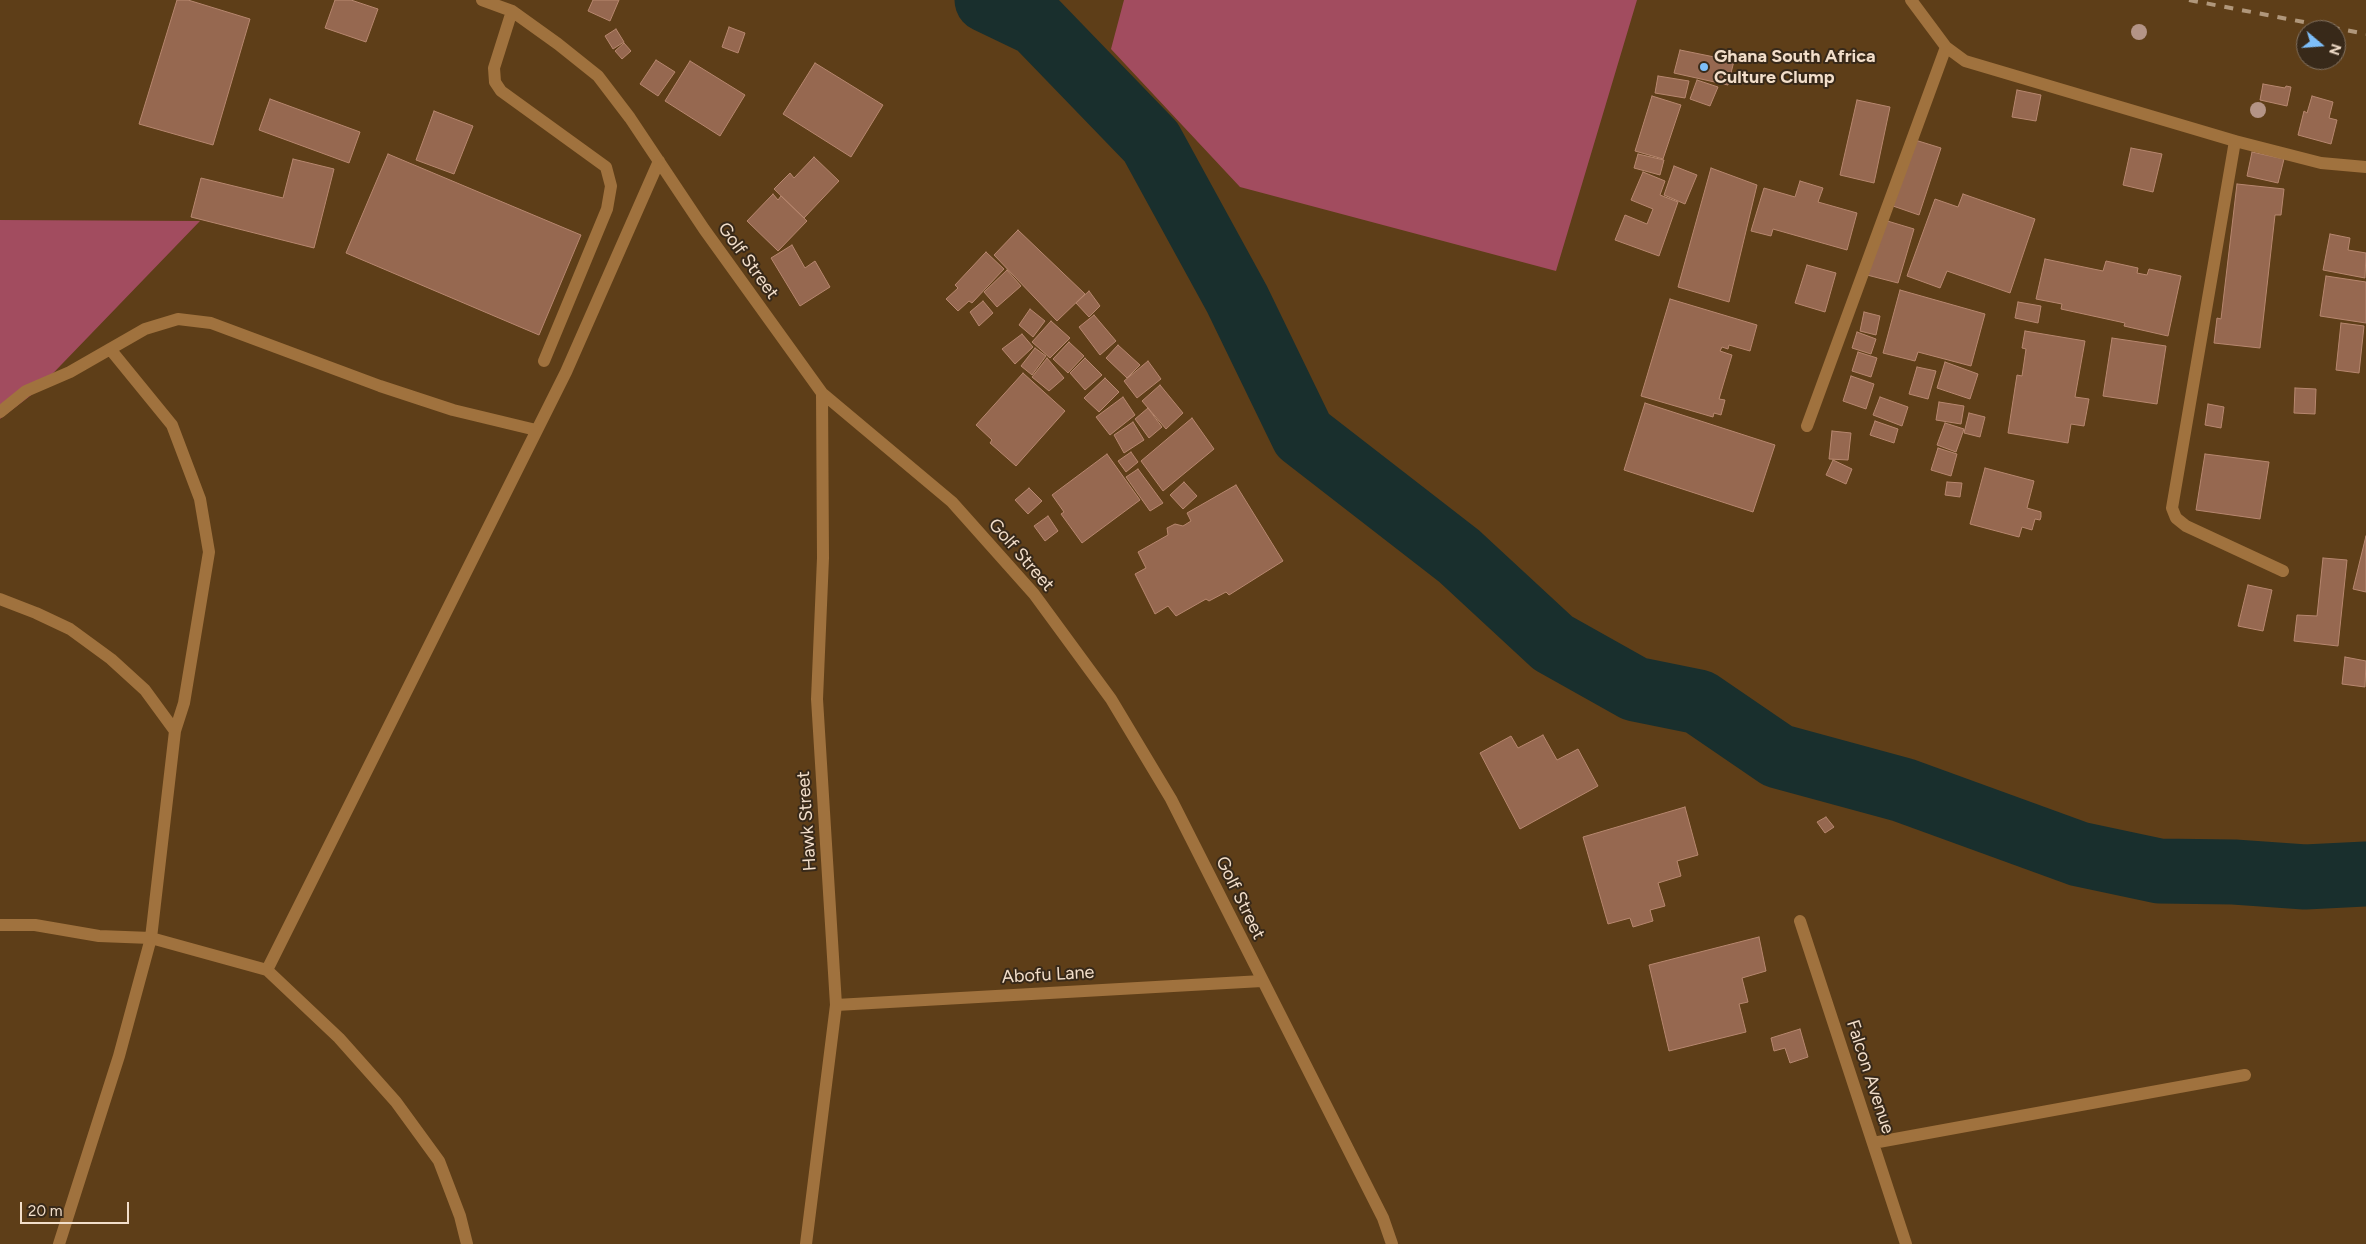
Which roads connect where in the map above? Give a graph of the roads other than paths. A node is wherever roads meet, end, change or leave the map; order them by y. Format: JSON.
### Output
{"nodes":[{"id":1,"x":482,"y":0,"type":"edge"},
{"id":2,"x":1911,"y":0,"type":"edge"},
{"id":3,"x":512,"y":11,"type":"junction"},
{"id":4,"x":1946,"y":47,"type":"junction"},
{"id":5,"x":2235,"y":141,"type":"junction"},
{"id":6,"x":659,"y":161,"type":"junction"},
{"id":7,"x":2366,"y":167,"type":"edge"},
{"id":8,"x":110,"y":349,"type":"junction"},
{"id":9,"x":544,"y":361,"type":"dead end"},
{"id":10,"x":822,"y":393,"type":"junction"},
{"id":11,"x":0,"y":412,"type":"edge"},
{"id":12,"x":1807,"y":426,"type":"dead end"},
{"id":13,"x":536,"y":430,"type":"junction"},
{"id":14,"x":2283,"y":571,"type":"dead end"},
{"id":15,"x":0,"y":599,"type":"edge"},
{"id":16,"x":175,"y":731,"type":"junction"},
{"id":17,"x":1800,"y":921,"type":"dead end"},
{"id":18,"x":0,"y":925,"type":"edge"},
{"id":19,"x":151,"y":938,"type":"junction"},
{"id":20,"x":267,"y":970,"type":"junction"},
{"id":21,"x":1262,"y":981,"type":"junction"},
{"id":22,"x":836,"y":1005,"type":"junction"},
{"id":23,"x":2244,"y":1075,"type":"dead end"},
{"id":24,"x":1873,"y":1143,"type":"junction"},
{"id":25,"x":60,"y":1244,"type":"edge"},
{"id":26,"x":467,"y":1244,"type":"edge"},
{"id":27,"x":806,"y":1244,"type":"edge"},
{"id":28,"x":1392,"y":1244,"type":"edge"},
{"id":29,"x":1906,"y":1244,"type":"edge"}],
"edges":[{"from":1,"to":3,"type":"street","name":"Golf Street"},
{"from":2,"to":4,"type":"street"},
{"from":3,"to":6,"type":"street","name":"Golf Street"},
{"from":3,"to":9,"type":"street"},
{"from":4,"to":5,"type":"street"},
{"from":4,"to":12,"type":"street"},
{"from":5,"to":7,"type":"street"},
{"from":5,"to":14,"type":"street"},
{"from":6,"to":10,"type":"street","name":"Golf Street"},
{"from":6,"to":13,"type":"street"},
{"from":8,"to":11,"type":"street"},
{"from":8,"to":13,"type":"street"},
{"from":8,"to":16,"type":"street"},
{"from":10,"to":21,"type":"street","name":"Golf Street"},
{"from":10,"to":22,"type":"street","name":"Hawk Street"},
{"from":13,"to":20,"type":"street"},
{"from":15,"to":16,"type":"street"},
{"from":16,"to":19,"type":"street"},
{"from":17,"to":24,"type":"street","name":"Falcon Avenue"},
{"from":18,"to":19,"type":"street"},
{"from":19,"to":20,"type":"street"},
{"from":19,"to":25,"type":"street"},
{"from":20,"to":26,"type":"street"},
{"from":21,"to":22,"type":"street","name":"Abofu Lane"},
{"from":21,"to":28,"type":"street","name":"Golf Street"},
{"from":22,"to":27,"type":"street","name":"Hawk Street"},
{"from":23,"to":24,"type":"street"},
{"from":24,"to":29,"type":"street","name":"Falcon Avenue"}]}
